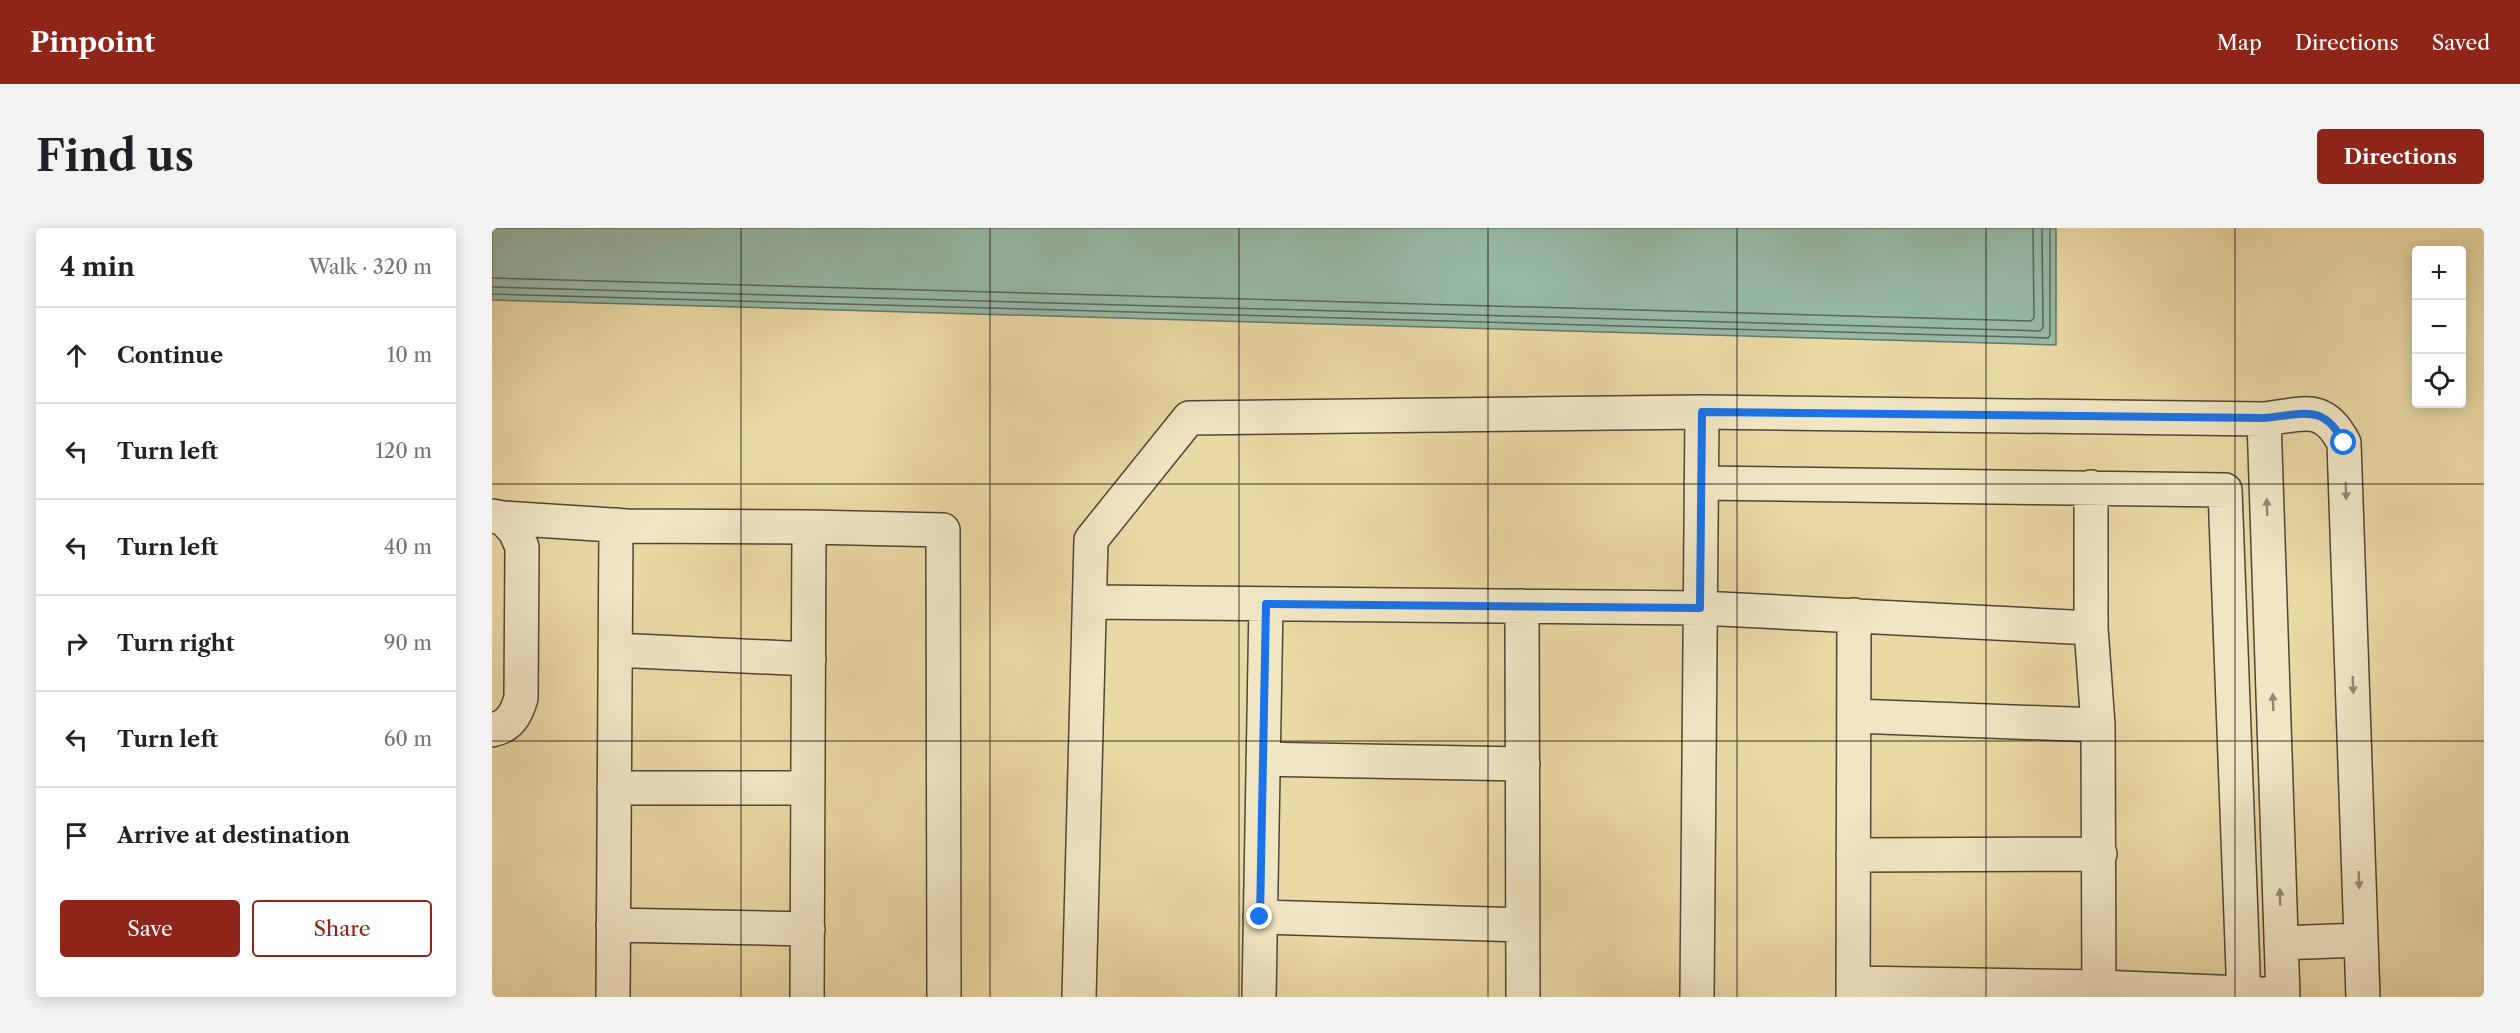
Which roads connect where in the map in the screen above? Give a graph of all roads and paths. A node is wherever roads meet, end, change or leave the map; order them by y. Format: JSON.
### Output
{"nodes":[{"id":1,"x":1702,"y":412,"type":"junction"},
{"id":2,"x":2264,"y":418,"type":"junction"},
{"id":3,"x":1701,"y":483,"type":"junction"},
{"id":4,"x":2091,"y":487,"type":"junction"},
{"id":5,"x":497,"y":517,"type":"edge"},
{"id":6,"x":616,"y":525,"type":"junction"},
{"id":7,"x":809,"y":527,"type":"junction"},
{"id":8,"x":1090,"y":602,"type":"junction"},
{"id":9,"x":1266,"y":604,"type":"junction"},
{"id":10,"x":1522,"y":606,"type":"junction"},
{"id":11,"x":1700,"y":608,"type":"junction"},
{"id":12,"x":1854,"y":615,"type":"junction"},
{"id":13,"x":2091,"y":628,"type":"junction"},
{"id":14,"x":615,"y":650,"type":"junction"},
{"id":15,"x":809,"y":659,"type":"junction"},
{"id":16,"x":1854,"y":716,"type":"junction"},
{"id":17,"x":2098,"y":725,"type":"junction"},
{"id":18,"x":492,"y":730,"type":"edge"},
{"id":19,"x":1263,"y":759,"type":"junction"},
{"id":20,"x":1522,"y":764,"type":"junction"},
{"id":21,"x":614,"y":788,"type":"junction"},
{"id":22,"x":808,"y":788,"type":"junction"},
{"id":23,"x":2100,"y":854,"type":"junction"},
{"id":24,"x":1853,"y":855,"type":"junction"},
{"id":25,"x":1260,"y":917,"type":"junction"},
{"id":26,"x":613,"y":925,"type":"junction"},
{"id":27,"x":1523,"y":925,"type":"junction"},
{"id":28,"x":808,"y":928,"type":"junction"},
{"id":29,"x":2361,"y":940,"type":"junction"},
{"id":30,"x":2281,"y":943,"type":"junction"},
{"id":31,"x":1853,"y":990,"type":"edge"},
{"id":32,"x":2099,"y":992,"type":"edge"},
{"id":33,"x":2244,"y":994,"type":"edge"},
{"id":34,"x":2283,"y":996,"type":"edge"},
{"id":35,"x":613,"y":997,"type":"edge"},
{"id":36,"x":807,"y":997,"type":"edge"},
{"id":37,"x":944,"y":997,"type":"edge"},
{"id":38,"x":1079,"y":997,"type":"edge"},
{"id":39,"x":1259,"y":997,"type":"edge"},
{"id":40,"x":1523,"y":997,"type":"edge"},
{"id":41,"x":1698,"y":997,"type":"edge"},
{"id":42,"x":2363,"y":997,"type":"edge"}],
"edges":[{"from":1,"to":2,"type":"street"},
{"from":1,"to":3,"type":"street"},
{"from":1,"to":8,"type":"street"},
{"from":2,"to":29,"type":"street","one_way":true},
{"from":30,"to":2,"type":"street","one_way":true},
{"from":3,"to":4,"type":"street"},
{"from":3,"to":11,"type":"street"},
{"from":4,"to":13,"type":"street"},
{"from":4,"to":33,"type":"street"},
{"from":5,"to":6,"type":"street"},
{"from":5,"to":18,"type":"street"},
{"from":6,"to":7,"type":"street"},
{"from":6,"to":14,"type":"street"},
{"from":7,"to":15,"type":"street"},
{"from":7,"to":37,"type":"street"},
{"from":8,"to":9,"type":"street"},
{"from":8,"to":38,"type":"street"},
{"from":9,"to":10,"type":"street"},
{"from":9,"to":19,"type":"street"},
{"from":10,"to":11,"type":"street"},
{"from":10,"to":20,"type":"street"},
{"from":11,"to":12,"type":"street"},
{"from":11,"to":41,"type":"street"},
{"from":12,"to":13,"type":"street"},
{"from":12,"to":16,"type":"street"},
{"from":13,"to":17,"type":"street"},
{"from":14,"to":15,"type":"street"},
{"from":14,"to":21,"type":"street"},
{"from":15,"to":22,"type":"street"},
{"from":16,"to":17,"type":"street"},
{"from":16,"to":24,"type":"street"},
{"from":17,"to":23,"type":"street"},
{"from":19,"to":20,"type":"street"},
{"from":19,"to":25,"type":"street"},
{"from":20,"to":27,"type":"street"},
{"from":21,"to":22,"type":"street"},
{"from":21,"to":26,"type":"street"},
{"from":22,"to":28,"type":"street"},
{"from":23,"to":24,"type":"street"},
{"from":23,"to":32,"type":"street"},
{"from":24,"to":31,"type":"street"},
{"from":25,"to":27,"type":"street"},
{"from":25,"to":39,"type":"street"},
{"from":26,"to":28,"type":"street"},
{"from":26,"to":35,"type":"street"},
{"from":27,"to":40,"type":"street"},
{"from":28,"to":36,"type":"street"},
{"from":29,"to":30,"type":"street"},
{"from":29,"to":42,"type":"street"},
{"from":30,"to":34,"type":"street"},
{"from":31,"to":32,"type":"street"},
{"from":32,"to":33,"type":"street"},
{"from":33,"to":34,"type":"street"}]}
